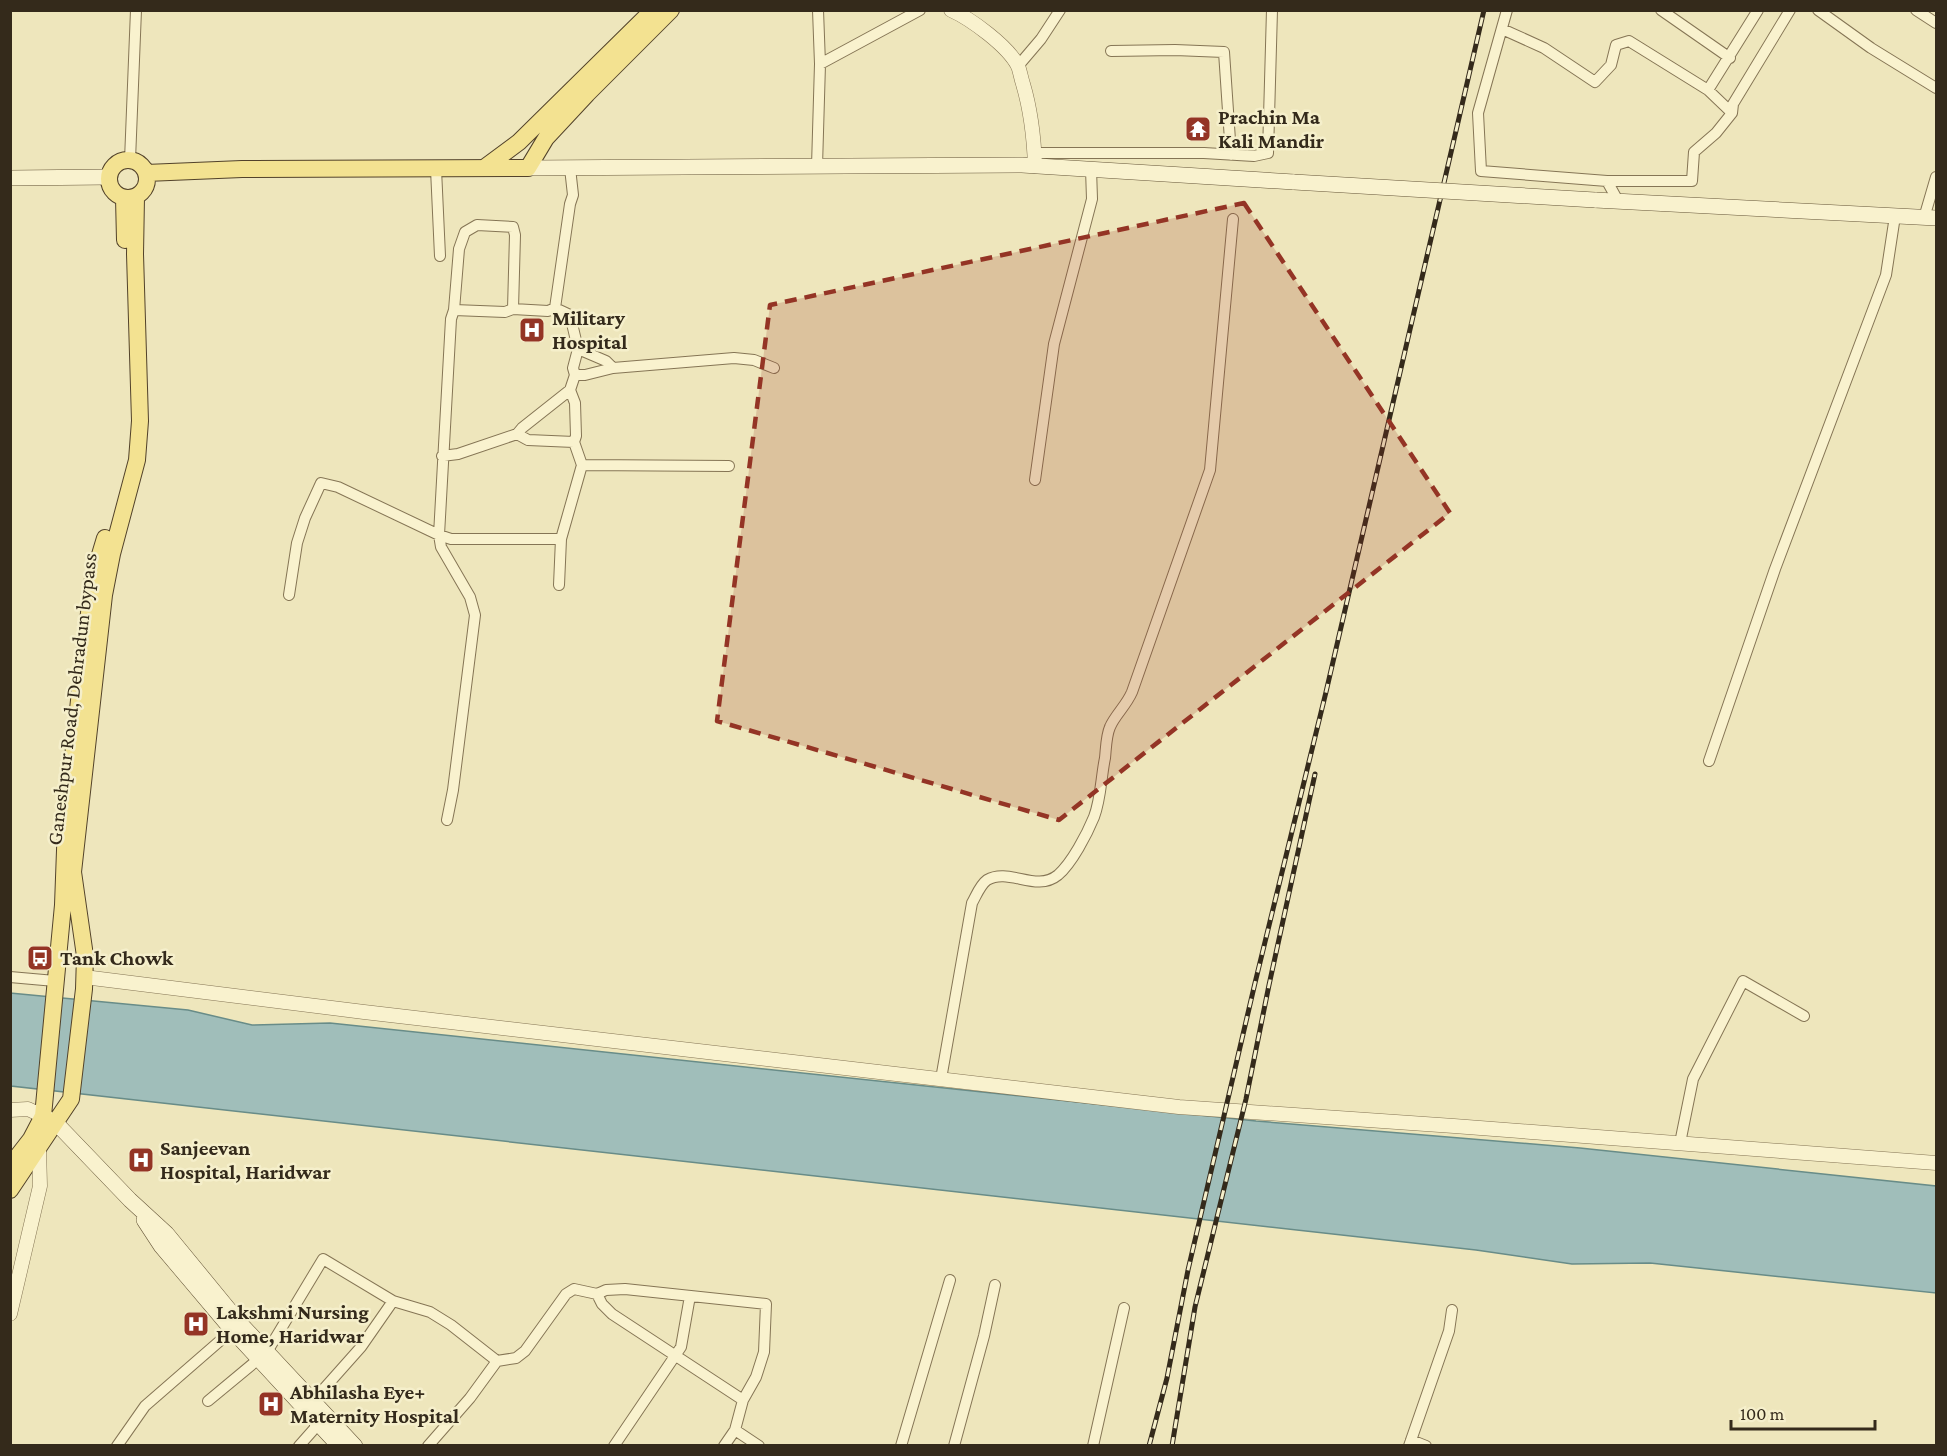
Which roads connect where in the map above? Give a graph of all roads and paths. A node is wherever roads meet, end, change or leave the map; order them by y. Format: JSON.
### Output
{"nodes":[{"id":1,"x":136,"y":10,"type":"edge"},
{"id":2,"x":653,"y":10,"type":"edge"},
{"id":3,"x":671,"y":10,"type":"edge"},
{"id":4,"x":819,"y":10,"type":"edge"},
{"id":5,"x":921,"y":10,"type":"edge"},
{"id":6,"x":951,"y":10,"type":"edge"},
{"id":7,"x":1060,"y":10,"type":"edge"},
{"id":8,"x":1272,"y":10,"type":"edge"},
{"id":9,"x":1507,"y":10,"type":"edge"},
{"id":10,"x":1661,"y":10,"type":"edge"},
{"id":11,"x":1758,"y":10,"type":"edge"},
{"id":12,"x":1790,"y":10,"type":"edge"},
{"id":13,"x":1818,"y":10,"type":"edge"},
{"id":14,"x":1916,"y":10,"type":"edge"},
{"id":15,"x":1936,"y":23,"type":"edge"},
{"id":16,"x":1502,"y":29,"type":"junction"},
{"id":17,"x":1111,"y":51,"type":"dead end"},
{"id":18,"x":1730,"y":58,"type":"junction"},
{"id":19,"x":820,"y":64,"type":"junction"},
{"id":20,"x":1018,"y":66,"type":"junction"},
{"id":21,"x":1936,"y":88,"type":"edge"},
{"id":22,"x":1708,"y":90,"type":"junction"},
{"id":23,"x":1732,"y":113,"type":"junction"},
{"id":24,"x":1231,"y":155,"type":"junction"},
{"id":25,"x":1035,"y":159,"type":"junction"},
{"id":26,"x":130,"y":160,"type":"junction"},
{"id":27,"x":817,"y":166,"type":"junction"},
{"id":28,"x":484,"y":168,"type":"junction"},
{"id":29,"x":528,"y":168,"type":"junction"},
{"id":30,"x":570,"y":168,"type":"junction"},
{"id":31,"x":436,"y":169,"type":"junction"},
{"id":32,"x":1091,"y":169,"type":"junction"},
{"id":33,"x":146,"y":173,"type":"junction"},
{"id":34,"x":110,"y":177,"type":"junction"},
{"id":35,"x":1936,"y":177,"type":"edge"},
{"id":36,"x":10,"y":178,"type":"edge"},
{"id":37,"x":1607,"y":182,"type":"junction"},
{"id":38,"x":130,"y":198,"type":"junction"},
{"id":39,"x":1618,"y":201,"type":"junction"},
{"id":40,"x":1895,"y":216,"type":"junction"},
{"id":41,"x":1930,"y":218,"type":"edge"},
{"id":42,"x":1233,"y":219,"type":"dead end"},
{"id":43,"x":440,"y":256,"type":"dead end"},
{"id":44,"x":555,"y":308,"type":"junction"},
{"id":45,"x":513,"y":309,"type":"junction"},
{"id":46,"x":454,"y":310,"type":"junction"},
{"id":47,"x":578,"y":349,"type":"junction"},
{"id":48,"x":613,"y":368,"type":"junction"},
{"id":49,"x":774,"y":368,"type":"dead end"},
{"id":50,"x":575,"y":375,"type":"junction"},
{"id":51,"x":570,"y":390,"type":"junction"},
{"id":52,"x":517,"y":434,"type":"junction"},
{"id":53,"x":574,"y":442,"type":"junction"},
{"id":54,"x":442,"y":456,"type":"junction"},
{"id":55,"x":582,"y":465,"type":"junction"},
{"id":56,"x":729,"y":466,"type":"dead end"},
{"id":57,"x":1035,"y":480,"type":"dead end"},
{"id":58,"x":439,"y":535,"type":"junction"},
{"id":59,"x":561,"y":539,"type":"junction"},
{"id":60,"x":559,"y":585,"type":"dead end"},
{"id":61,"x":289,"y":595,"type":"dead end"},
{"id":62,"x":1709,"y":762,"type":"dead end"},
{"id":63,"x":447,"y":820,"type":"dead end"},
{"id":64,"x":10,"y":977,"type":"edge"},
{"id":65,"x":84,"y":983,"type":"junction"},
{"id":66,"x":54,"y":986,"type":"junction"},
{"id":67,"x":1804,"y":1016,"type":"dead end"},
{"id":68,"x":941,"y":1079,"type":"junction"},
{"id":69,"x":10,"y":1110,"type":"edge"},
{"id":70,"x":49,"y":1119,"type":"junction"},
{"id":71,"x":1680,"y":1143,"type":"junction"},
{"id":72,"x":39,"y":1148,"type":"junction"},
{"id":73,"x":1936,"y":1163,"type":"edge"},
{"id":74,"x":10,"y":1166,"type":"edge"},
{"id":75,"x":10,"y":1190,"type":"edge"},
{"id":76,"x":950,"y":1280,"type":"dead end"},
{"id":77,"x":995,"y":1285,"type":"dead end"},
{"id":78,"x":597,"y":1294,"type":"junction"},
{"id":79,"x":690,"y":1296,"type":"junction"},
{"id":80,"x":393,"y":1300,"type":"junction"},
{"id":81,"x":1124,"y":1308,"type":"dead end"},
{"id":82,"x":1452,"y":1310,"type":"dead end"},
{"id":83,"x":10,"y":1314,"type":"edge"},
{"id":84,"x":236,"y":1327,"type":"junction"},
{"id":85,"x":263,"y":1356,"type":"junction"},
{"id":86,"x":675,"y":1357,"type":"junction"},
{"id":87,"x":497,"y":1361,"type":"junction"},
{"id":88,"x":743,"y":1400,"type":"junction"},
{"id":89,"x":208,"y":1401,"type":"dead end"},
{"id":90,"x":313,"y":1401,"type":"junction"},
{"id":91,"x":322,"y":1419,"type":"junction"},
{"id":92,"x":735,"y":1431,"type":"junction"},
{"id":93,"x":617,"y":1442,"type":"edge"},
{"id":94,"x":1410,"y":1443,"type":"edge"},
{"id":95,"x":117,"y":1446,"type":"edge"},
{"id":96,"x":299,"y":1446,"type":"edge"},
{"id":97,"x":339,"y":1446,"type":"edge"},
{"id":98,"x":355,"y":1446,"type":"edge"},
{"id":99,"x":428,"y":1446,"type":"edge"},
{"id":100,"x":630,"y":1446,"type":"edge"},
{"id":101,"x":724,"y":1446,"type":"edge"},
{"id":102,"x":759,"y":1446,"type":"edge"},
{"id":103,"x":901,"y":1446,"type":"edge"},
{"id":104,"x":954,"y":1446,"type":"edge"},
{"id":105,"x":1093,"y":1446,"type":"edge"},
{"id":106,"x":1426,"y":1446,"type":"edge"}],
"edges":[{"from":1,"to":26,"type":"street"},
{"from":2,"to":28,"type":"main road"},
{"from":3,"to":29,"type":"main road"},
{"from":4,"to":19,"type":"street"},
{"from":5,"to":19,"type":"street"},
{"from":6,"to":20,"type":"street"},
{"from":7,"to":20,"type":"street"},
{"from":8,"to":24,"type":"street"},
{"from":9,"to":16,"type":"street"},
{"from":10,"to":18,"type":"street"},
{"from":11,"to":18,"type":"street"},
{"from":12,"to":23,"type":"street"},
{"from":13,"to":21,"type":"street"},
{"from":14,"to":15,"type":"street"},
{"from":16,"to":22,"type":"street"},
{"from":16,"to":37,"type":"street"},
{"from":17,"to":24,"type":"street"},
{"from":18,"to":22,"type":"street"},
{"from":19,"to":27,"type":"street"},
{"from":20,"to":25,"type":"street"},
{"from":22,"to":23,"type":"street"},
{"from":23,"to":37,"type":"street"},
{"from":24,"to":25,"type":"street"},
{"from":25,"to":27,"type":"main road"},
{"from":25,"to":32,"type":"main road"},
{"from":26,"to":33,"type":"main road"},
{"from":26,"to":34,"type":"main road"},
{"from":27,"to":30,"type":"main road"},
{"from":28,"to":29,"type":"main road"},
{"from":28,"to":31,"type":"main road"},
{"from":29,"to":30,"type":"main road"},
{"from":30,"to":44,"type":"street"},
{"from":31,"to":33,"type":"main road"},
{"from":31,"to":43,"type":"street"},
{"from":32,"to":39,"type":"main road","bridge":true},
{"from":32,"to":57,"type":"street"},
{"from":33,"to":38,"type":"main road"},
{"from":34,"to":36,"type":"main road"},
{"from":34,"to":38,"type":"main road"},
{"from":35,"to":41,"type":"street"},
{"from":37,"to":39,"type":"street"},
{"from":38,"to":65,"type":"main road","name":"Ganeshpur Road, Dehradun bypass"},
{"from":38,"to":66,"type":"main road"},
{"from":39,"to":40,"type":"main road"},
{"from":40,"to":41,"type":"main road"},
{"from":40,"to":62,"type":"street"},
{"from":42,"to":68,"type":"street"},
{"from":44,"to":45,"type":"street"},
{"from":44,"to":47,"type":"street"},
{"from":45,"to":46,"type":"street"},
{"from":45,"to":46,"type":"street"},
{"from":46,"to":54,"type":"street"},
{"from":47,"to":48,"type":"street"},
{"from":47,"to":50,"type":"street"},
{"from":48,"to":49,"type":"street"},
{"from":48,"to":50,"type":"street"},
{"from":50,"to":51,"type":"street"},
{"from":51,"to":52,"type":"street"},
{"from":51,"to":53,"type":"street"},
{"from":52,"to":53,"type":"street"},
{"from":52,"to":54,"type":"street"},
{"from":53,"to":55,"type":"street"},
{"from":54,"to":58,"type":"street"},
{"from":55,"to":56,"type":"street"},
{"from":55,"to":59,"type":"street"},
{"from":58,"to":59,"type":"street"},
{"from":58,"to":61,"type":"street"},
{"from":58,"to":63,"type":"street"},
{"from":59,"to":60,"type":"street"},
{"from":64,"to":66,"type":"street"},
{"from":65,"to":68,"type":"street"},
{"from":65,"to":70,"type":"main road","name":"Ganeshpur Road, Dehradun bypass"},
{"from":66,"to":70,"type":"main road"},
{"from":67,"to":71,"type":"street"},
{"from":68,"to":71,"type":"street"},
{"from":69,"to":70,"type":"street"},
{"from":70,"to":72,"type":"main road","name":"Ganeshpur Road, Dehradun bypass"},
{"from":70,"to":74,"type":"main road"},
{"from":70,"to":84,"type":"main road"},
{"from":71,"to":73,"type":"street"},
{"from":72,"to":75,"type":"main road","name":"Ganeshpur Road, Dehradun bypass"},
{"from":72,"to":83,"type":"street"},
{"from":76,"to":103,"type":"street"},
{"from":77,"to":104,"type":"street"},
{"from":78,"to":79,"type":"street"},
{"from":78,"to":86,"type":"street"},
{"from":78,"to":87,"type":"street"},
{"from":79,"to":86,"type":"street"},
{"from":79,"to":88,"type":"street"},
{"from":80,"to":85,"type":"street"},
{"from":80,"to":87,"type":"street"},
{"from":80,"to":90,"type":"street"},
{"from":81,"to":105,"type":"street"},
{"from":82,"to":94,"type":"street"},
{"from":84,"to":85,"type":"main road"},
{"from":84,"to":95,"type":"street"},
{"from":85,"to":89,"type":"street"},
{"from":85,"to":90,"type":"main road"},
{"from":85,"to":91,"type":"main road"},
{"from":86,"to":88,"type":"street"},
{"from":86,"to":93,"type":"street"},
{"from":87,"to":99,"type":"street"},
{"from":88,"to":92,"type":"street"},
{"from":90,"to":91,"type":"main road"},
{"from":91,"to":96,"type":"street"},
{"from":91,"to":97,"type":"main road"},
{"from":91,"to":98,"type":"main road"},
{"from":92,"to":101,"type":"street"},
{"from":92,"to":102,"type":"street"},
{"from":93,"to":100,"type":"street"},
{"from":94,"to":106,"type":"street"}]}
